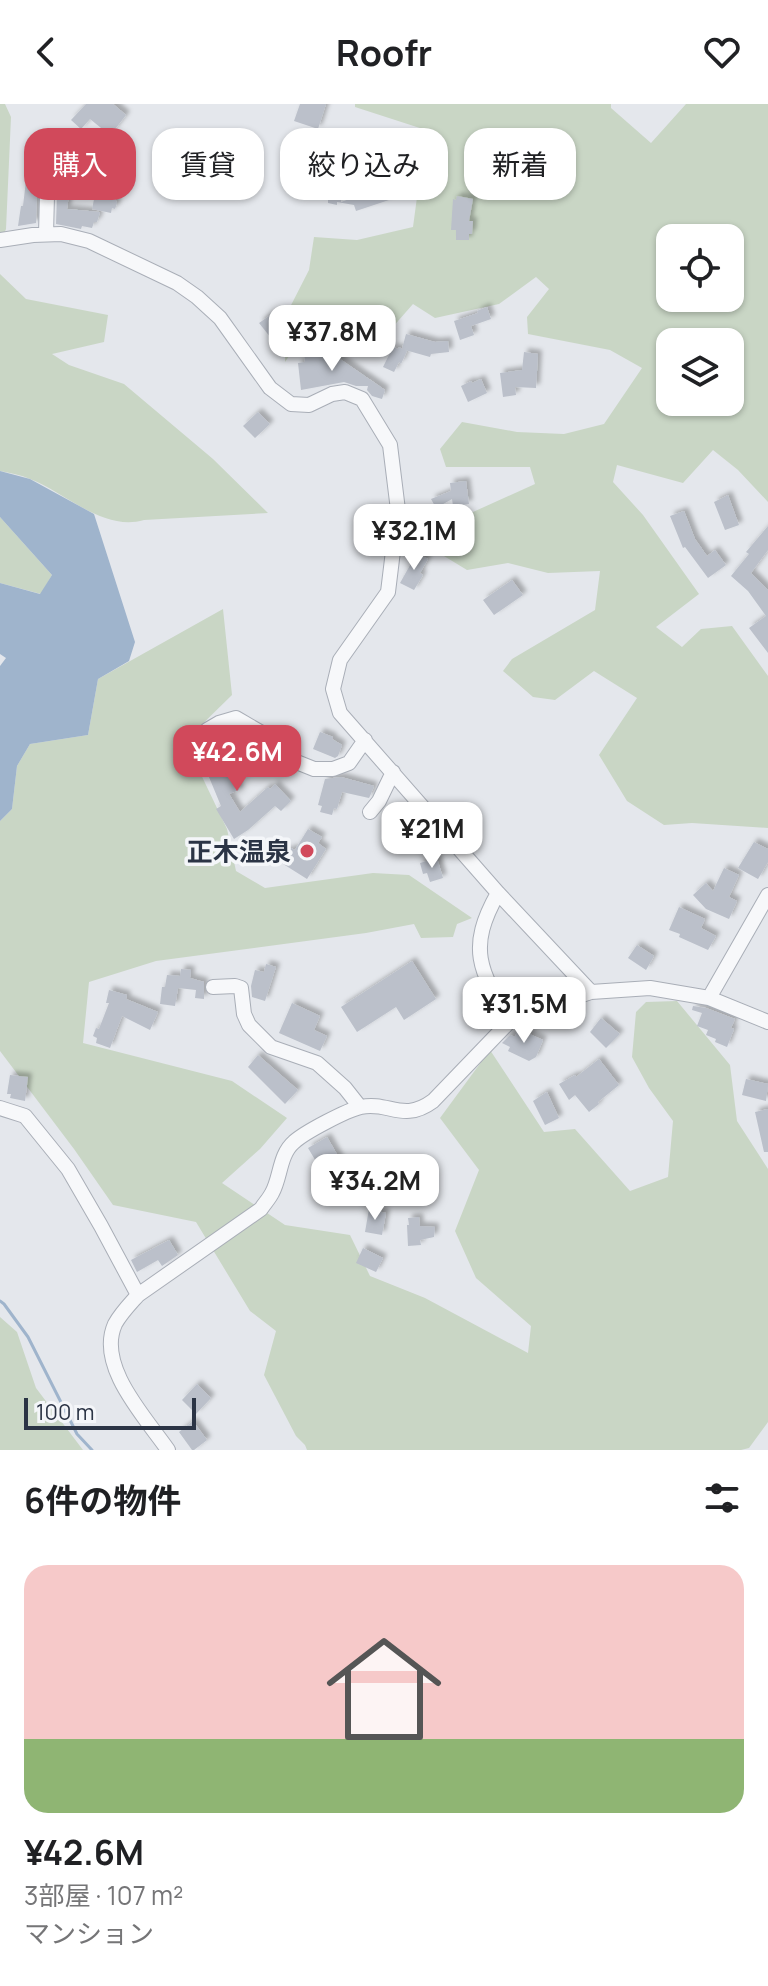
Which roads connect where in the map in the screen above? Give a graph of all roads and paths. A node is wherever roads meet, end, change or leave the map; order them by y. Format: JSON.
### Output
{"nodes":[{"id":1,"x":47,"y":200,"type":"edge"},
{"id":2,"x":46,"y":234,"type":"junction"},
{"id":3,"x":0,"y":240,"type":"edge"},
{"id":4,"x":207,"y":730,"type":"dead end"},
{"id":5,"x":365,"y":740,"type":"junction"},
{"id":6,"x":393,"y":772,"type":"junction"},
{"id":7,"x":370,"y":812,"type":"dead end"},
{"id":8,"x":498,"y":893,"type":"junction"},
{"id":9,"x":768,"y":895,"type":"edge"},
{"id":10,"x":213,"y":987,"type":"dead end"},
{"id":11,"x":591,"y":992,"type":"junction"},
{"id":12,"x":709,"y":998,"type":"junction"},
{"id":13,"x":510,"y":1021,"type":"junction"},
{"id":14,"x":768,"y":1022,"type":"edge"},
{"id":15,"x":360,"y":1107,"type":"junction"},
{"id":16,"x":0,"y":1108,"type":"edge"},
{"id":17,"x":138,"y":1295,"type":"junction"},
{"id":18,"x":168,"y":1450,"type":"edge"}],
"edges":[{"from":1,"to":2,"type":"street"},
{"from":2,"to":3,"type":"street"},
{"from":2,"to":5,"type":"street"},
{"from":4,"to":5,"type":"street"},
{"from":5,"to":6,"type":"street"},
{"from":6,"to":7,"type":"street"},
{"from":6,"to":8,"type":"street"},
{"from":8,"to":11,"type":"street"},
{"from":8,"to":13,"type":"street"},
{"from":9,"to":12,"type":"street"},
{"from":10,"to":15,"type":"street"},
{"from":11,"to":12,"type":"street"},
{"from":11,"to":13,"type":"street"},
{"from":12,"to":14,"type":"street"},
{"from":13,"to":15,"type":"street"},
{"from":15,"to":17,"type":"street"},
{"from":16,"to":17,"type":"street"},
{"from":17,"to":18,"type":"street"}]}
